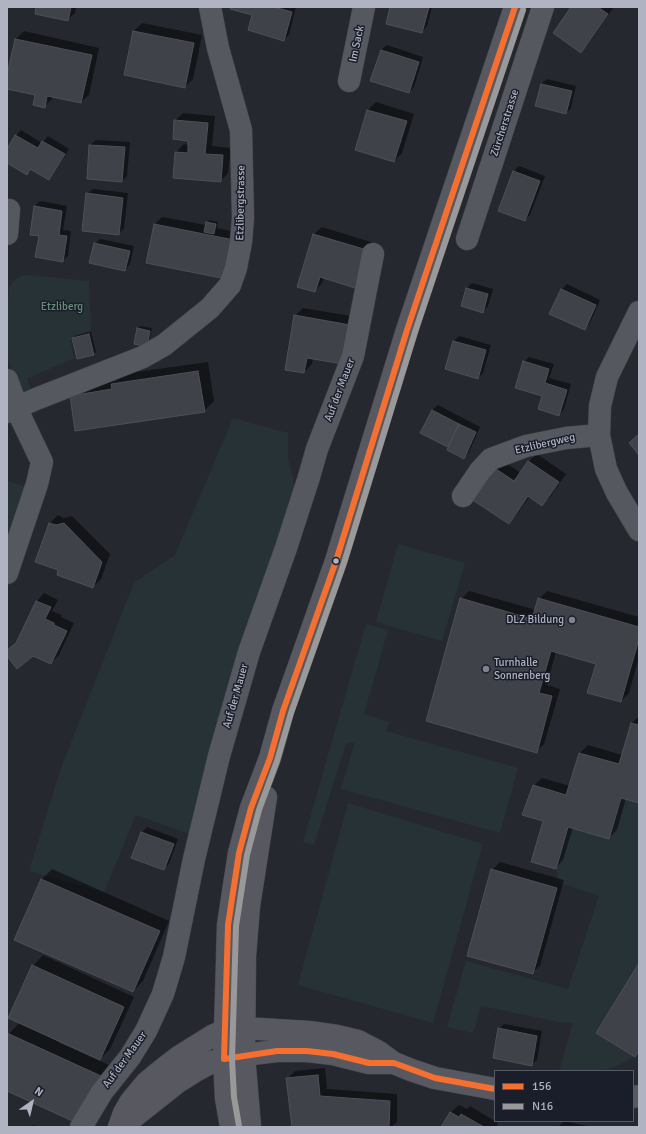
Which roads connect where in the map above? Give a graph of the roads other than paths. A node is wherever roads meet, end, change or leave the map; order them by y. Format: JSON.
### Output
{"nodes":[{"id":1,"x":210,"y":7,"type":"edge"},
{"id":2,"x":364,"y":7,"type":"edge"},
{"id":3,"x":515,"y":7,"type":"edge"},
{"id":4,"x":543,"y":7,"type":"edge"},
{"id":5,"x":349,"y":81,"type":"dead end"},
{"id":6,"x":7,"y":210,"type":"edge"},
{"id":7,"x":7,"y":234,"type":"edge"},
{"id":8,"x":467,"y":239,"type":"dead end"},
{"id":9,"x":373,"y":254,"type":"dead end"},
{"id":10,"x":639,"y":312,"type":"edge"},
{"id":11,"x":7,"y":380,"type":"edge"},
{"id":12,"x":12,"y":410,"type":"edge"},
{"id":13,"x":599,"y":434,"type":"junction"},
{"id":14,"x":463,"y":496,"type":"dead end"},
{"id":15,"x":639,"y":530,"type":"edge"},
{"id":16,"x":7,"y":573,"type":"edge"},
{"id":17,"x":234,"y":1029,"type":"junction"},
{"id":18,"x":234,"y":1057,"type":"junction"},
{"id":19,"x":394,"y":1063,"type":"junction"},
{"id":20,"x":494,"y":1089,"type":"edge"},
{"id":21,"x":81,"y":1127,"type":"edge"},
{"id":22,"x":119,"y":1127,"type":"edge"},
{"id":23,"x":231,"y":1127,"type":"edge"},
{"id":24,"x":250,"y":1127,"type":"edge"}],
"edges":[{"from":1,"to":12,"type":"street","name":"Etzlibergstrasse"},
{"from":2,"to":5,"type":"street","name":"Im Sack"},
{"from":3,"to":17,"type":"main road"},
{"from":4,"to":8,"type":"street","name":"Zürcherstrasse"},
{"from":6,"to":7,"type":"street"},
{"from":9,"to":21,"type":"street","name":"Auf der Mauer"},
{"from":10,"to":13,"type":"street"},
{"from":11,"to":12,"type":"street"},
{"from":12,"to":16,"type":"street"},
{"from":13,"to":14,"type":"street","name":"Etzlibergweg"},
{"from":13,"to":15,"type":"street"},
{"from":17,"to":18,"type":"main road"},
{"from":17,"to":19,"type":"main road"},
{"from":17,"to":22,"type":"main road"},
{"from":18,"to":19,"type":"main road"},
{"from":18,"to":22,"type":"main road"},
{"from":18,"to":23,"type":"main road"},
{"from":18,"to":24,"type":"main road"},
{"from":19,"to":20,"type":"main road"}]}
